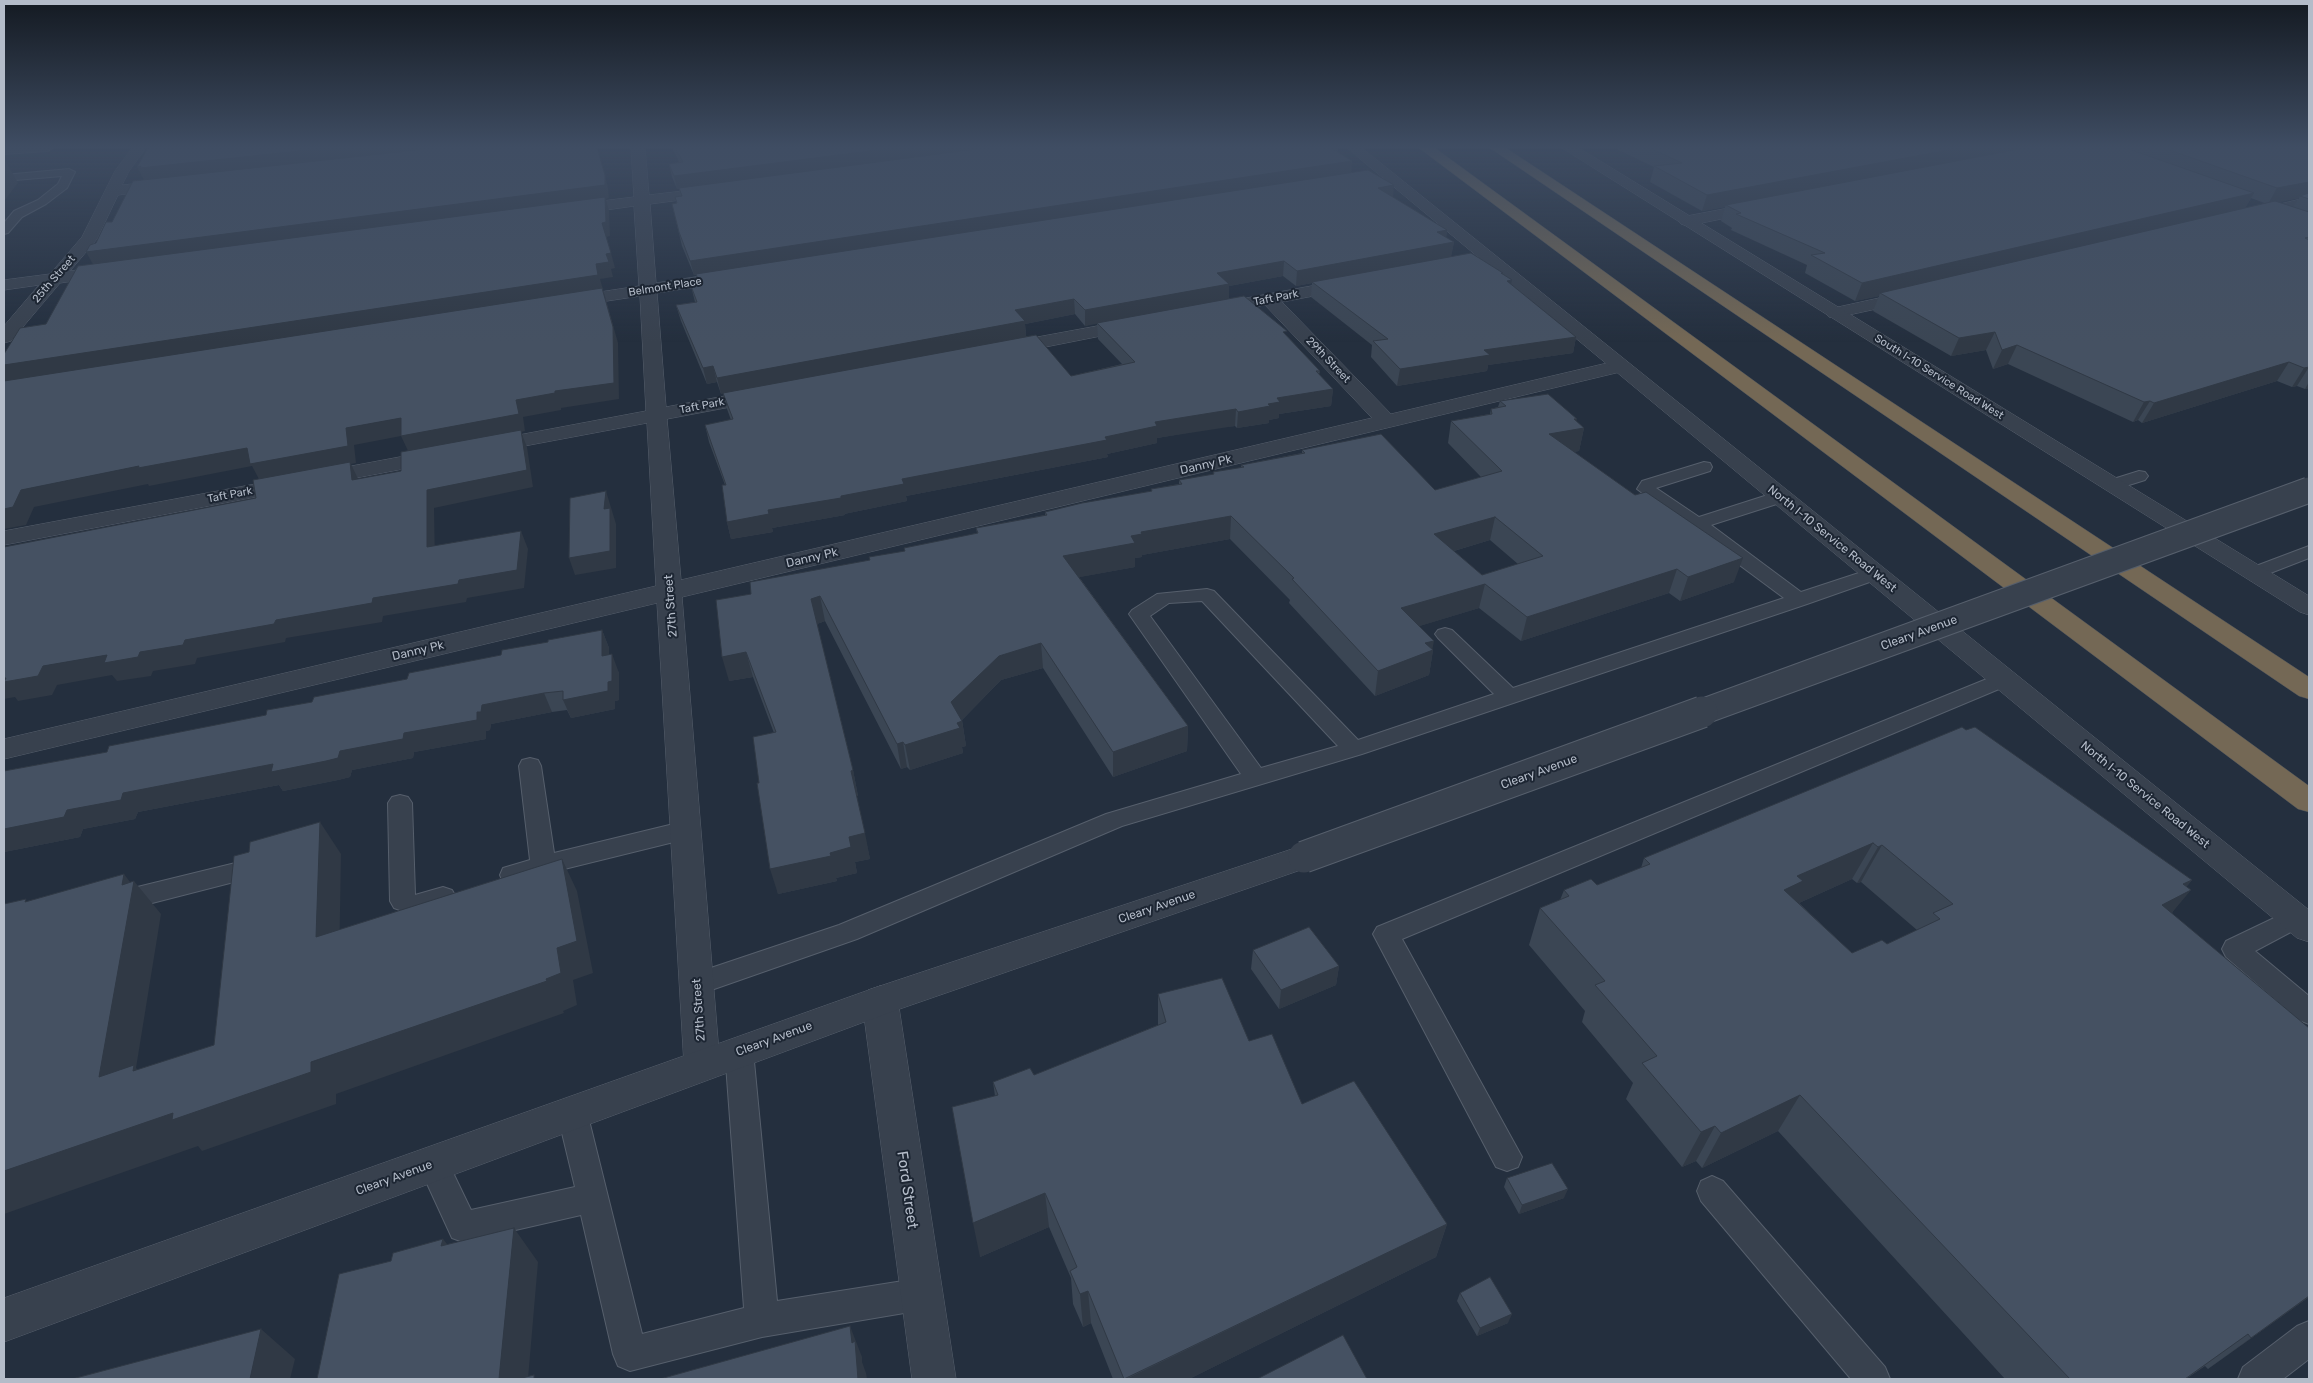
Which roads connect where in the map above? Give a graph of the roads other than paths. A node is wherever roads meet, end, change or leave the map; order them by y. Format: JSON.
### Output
{"nodes":[{"id":1,"x":21,"y":213,"type":"edge"},
{"id":2,"x":102,"y":213,"type":"edge"},
{"id":3,"x":553,"y":213,"type":"edge"},
{"id":4,"x":556,"y":213,"type":"edge"},
{"id":5,"x":641,"y":213,"type":"edge"},
{"id":6,"x":1427,"y":213,"type":"edge"},
{"id":7,"x":1513,"y":213,"type":"edge"},
{"id":8,"x":1594,"y":213,"type":"edge"},
{"id":9,"x":1673,"y":213,"type":"edge"},
{"id":10,"x":1730,"y":213,"type":"edge"},
{"id":11,"x":2262,"y":213,"type":"edge"},
{"id":12,"x":2272,"y":213,"type":"edge"},
{"id":13,"x":2239,"y":218,"type":"edge"},
{"id":14,"x":2293,"y":220,"type":"edge"},
{"id":15,"x":1687,"y":221,"type":"junction"},
{"id":16,"x":4,"y":230,"type":"edge"},
{"id":17,"x":1488,"y":257,"type":"junction"},
{"id":18,"x":1459,"y":262,"type":"edge"},
{"id":19,"x":123,"y":269,"type":"edge"},
{"id":20,"x":747,"y":274,"type":"edge"},
{"id":21,"x":55,"y":278,"type":"junction"},
{"id":22,"x":1364,"y":281,"type":"edge"},
{"id":23,"x":4,"y":285,"type":"edge"},
{"id":24,"x":649,"y":289,"type":"junction"},
{"id":25,"x":1922,"y":293,"type":"edge"},
{"id":26,"x":1269,"y":299,"type":"junction"},
{"id":27,"x":551,"y":305,"type":"edge"},
{"id":28,"x":1836,"y":313,"type":"junction"},
{"id":29,"x":1192,"y":314,"type":"edge"},
{"id":30,"x":1153,"y":321,"type":"edge"},
{"id":31,"x":4,"y":337,"type":"edge"},
{"id":32,"x":988,"y":352,"type":"edge"},
{"id":33,"x":1620,"y":366,"type":"junction"},
{"id":34,"x":784,"y":390,"type":"edge"},
{"id":35,"x":658,"y":414,"type":"junction"},
{"id":36,"x":1388,"y":422,"type":"junction"},
{"id":37,"x":1704,"y":467,"type":"dead end"},
{"id":38,"x":2139,"y":476,"type":"dead end"},
{"id":39,"x":2113,"y":485,"type":"junction"},
{"id":40,"x":2309,"y":490,"type":"edge"},
{"id":41,"x":1780,"y":497,"type":"junction"},
{"id":42,"x":1697,"y":524,"type":"junction"},
{"id":43,"x":4,"y":538,"type":"edge"},
{"id":44,"x":2309,"y":551,"type":"edge"},
{"id":45,"x":2255,"y":573,"type":"junction"},
{"id":46,"x":1874,"y":574,"type":"junction"},
{"id":47,"x":670,"y":592,"type":"junction"},
{"id":48,"x":1800,"y":600,"type":"junction"},
{"id":49,"x":2309,"y":607,"type":"edge"},
{"id":50,"x":1445,"y":634,"type":"dead end"},
{"id":51,"x":2004,"y":679,"type":"junction"},
{"id":52,"x":2309,"y":690,"type":"edge"},
{"id":53,"x":1509,"y":697,"type":"junction"},
{"id":54,"x":4,"y":749,"type":"edge"},
{"id":55,"x":1354,"y":749,"type":"junction"},
{"id":56,"x":530,"y":766,"type":"dead end"},
{"id":57,"x":1256,"y":778,"type":"junction"},
{"id":58,"x":2309,"y":801,"type":"edge"},
{"id":59,"x":400,"y":803,"type":"dead end"},
{"id":60,"x":686,"y":830,"type":"junction"},
{"id":61,"x":280,"y":861,"type":"edge"},
{"id":62,"x":543,"y":865,"type":"junction"},
{"id":63,"x":489,"y":882,"type":"edge"},
{"id":64,"x":462,"y":891,"type":"edge"},
{"id":65,"x":96,"y":908,"type":"edge"},
{"id":66,"x":2302,"y":924,"type":"edge"},
{"id":67,"x":697,"y":984,"type":"junction"},
{"id":68,"x":880,"y":1000,"type":"junction"},
{"id":69,"x":2309,"y":1012,"type":"edge"},
{"id":70,"x":739,"y":1051,"type":"junction"},
{"id":71,"x":702,"y":1065,"type":"junction"},
{"id":72,"x":572,"y":1112,"type":"junction"},
{"id":73,"x":1507,"y":1157,"type":"dead end"},
{"id":74,"x":433,"y":1164,"type":"junction"},
{"id":75,"x":1712,"y":1191,"type":"dead end"},
{"id":76,"x":592,"y":1198,"type":"junction"},
{"id":77,"x":922,"y":1294,"type":"junction"},
{"id":78,"x":4,"y":1320,"type":"edge"},
{"id":79,"x":762,"y":1320,"type":"junction"},
{"id":80,"x":2309,"y":1338,"type":"edge"},
{"id":81,"x":934,"y":1379,"type":"edge"},
{"id":82,"x":1873,"y":1379,"type":"edge"},
{"id":83,"x":2255,"y":1379,"type":"edge"}],
"edges":[{"from":1,"to":16,"type":"lane"},
{"from":2,"to":21,"type":"street","name":"25th Street"},
{"from":3,"to":4,"type":"street"},
{"from":5,"to":24,"type":"street","name":"27th Street"},
{"from":6,"to":17,"type":"street","name":"North I-10 Service Road West"},
{"from":7,"to":58,"type":"highway"},
{"from":8,"to":52,"type":"highway"},
{"from":9,"to":15,"type":"street","name":"South I-10 Service Road West"},
{"from":10,"to":15,"type":"street"},
{"from":11,"to":13,"type":"street"},
{"from":12,"to":14,"type":"street"},
{"from":15,"to":28,"type":"street","name":"South I-10 Service Road West"},
{"from":17,"to":18,"type":"street"},
{"from":17,"to":33,"type":"street","name":"North I-10 Service Road West"},
{"from":19,"to":21,"type":"street"},
{"from":20,"to":24,"type":"street","name":"Belmont Place"},
{"from":21,"to":23,"type":"street"},
{"from":21,"to":31,"type":"street","name":"25th Street"},
{"from":22,"to":26,"type":"street","name":"Taft Park"},
{"from":24,"to":27,"type":"street","name":"Belmont Place"},
{"from":24,"to":35,"type":"street","name":"27th Street"},
{"from":25,"to":28,"type":"street"},
{"from":26,"to":29,"type":"street","name":"Taft Park"},
{"from":26,"to":36,"type":"street","name":"29th Street"},
{"from":28,"to":39,"type":"street","name":"South I-10 Service Road West"},
{"from":30,"to":32,"type":"street"},
{"from":33,"to":36,"type":"street","name":"Danny Pk"},
{"from":33,"to":41,"type":"street","name":"North I-10 Service Road West"},
{"from":34,"to":35,"type":"street","name":"Taft Park"},
{"from":35,"to":43,"type":"street","name":"Taft Park"},
{"from":35,"to":47,"type":"street","name":"27th Street"},
{"from":36,"to":47,"type":"street","name":"Danny Pk"},
{"from":37,"to":42,"type":"lane"},
{"from":38,"to":39,"type":"lane"},
{"from":39,"to":45,"type":"street","name":"South I-10 Service Road West"},
{"from":40,"to":68,"type":"street","name":"Cleary Avenue","bridge":true},
{"from":41,"to":42,"type":"lane"},
{"from":41,"to":46,"type":"street","name":"North I-10 Service Road West"},
{"from":42,"to":48,"type":"lane"},
{"from":44,"to":45,"type":"lane"},
{"from":45,"to":49,"type":"street","name":"South I-10 Service Road West"},
{"from":46,"to":48,"type":"lane"},
{"from":46,"to":51,"type":"street","name":"North I-10 Service Road West"},
{"from":47,"to":54,"type":"street","name":"Danny Pk"},
{"from":47,"to":60,"type":"street","name":"27th Street"},
{"from":48,"to":53,"type":"lane"},
{"from":50,"to":53,"type":"lane"},
{"from":51,"to":66,"type":"street","name":"North I-10 Service Road West"},
{"from":51,"to":73,"type":"lane"},
{"from":53,"to":55,"type":"lane"},
{"from":55,"to":57,"type":"lane"},
{"from":55,"to":57,"type":"lane"},
{"from":56,"to":62,"type":"lane"},
{"from":57,"to":67,"type":"lane"},
{"from":59,"to":64,"type":"lane"},
{"from":60,"to":62,"type":"lane"},
{"from":60,"to":67,"type":"street","name":"27th Street"},
{"from":61,"to":65,"type":"lane"},
{"from":62,"to":63,"type":"lane"},
{"from":66,"to":69,"type":"lane"},
{"from":67,"to":71,"type":"street","name":"27th Street"},
{"from":68,"to":70,"type":"street","name":"Cleary Avenue"},
{"from":68,"to":77,"type":"street","name":"Ford Street"},
{"from":70,"to":71,"type":"street","name":"Cleary Avenue"},
{"from":70,"to":79,"type":"lane"},
{"from":71,"to":72,"type":"street","name":"Cleary Avenue"},
{"from":72,"to":74,"type":"street","name":"Cleary Avenue"},
{"from":72,"to":76,"type":"lane"},
{"from":74,"to":76,"type":"lane"},
{"from":74,"to":78,"type":"street","name":"Cleary Avenue"},
{"from":75,"to":82,"type":"lane"},
{"from":76,"to":79,"type":"lane"},
{"from":77,"to":79,"type":"lane"},
{"from":77,"to":81,"type":"street","name":"Ford Street"},
{"from":80,"to":83,"type":"lane"}]}
